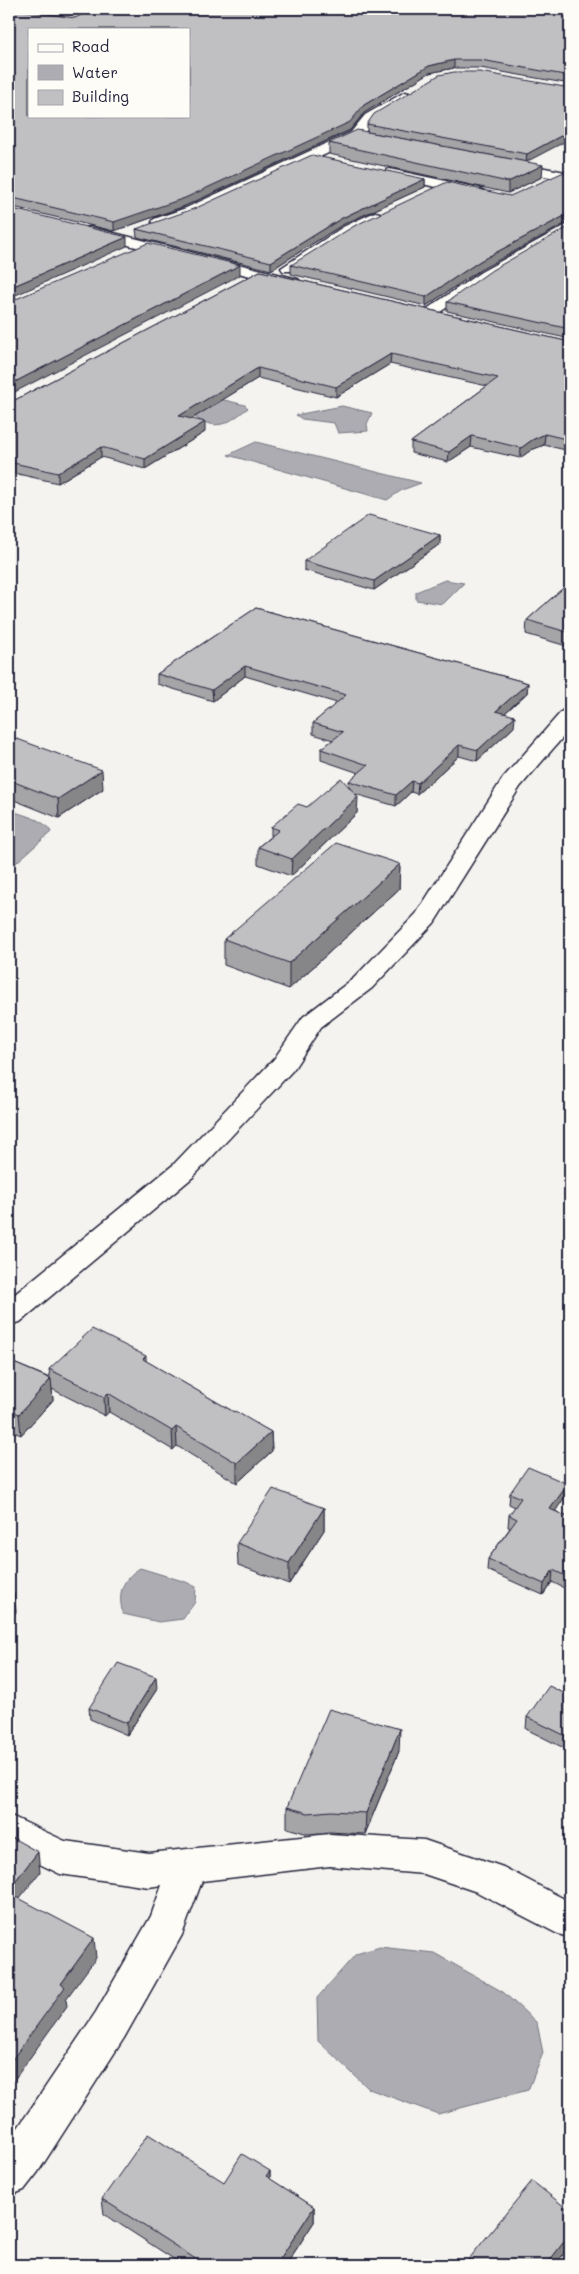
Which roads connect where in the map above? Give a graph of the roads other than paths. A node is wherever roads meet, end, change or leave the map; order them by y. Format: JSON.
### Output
{"nodes":[{"id":1,"x":418,"y":88,"type":"edge"},
{"id":2,"x":310,"y":156,"type":"junction"},
{"id":3,"x":329,"y":160,"type":"edge"},
{"id":4,"x":494,"y":162,"type":"edge"},
{"id":5,"x":377,"y":170,"type":"edge"},
{"id":6,"x":566,"y":176,"type":"edge"},
{"id":7,"x":545,"y":183,"type":"edge"},
{"id":8,"x":445,"y":185,"type":"junction"},
{"id":9,"x":491,"y":195,"type":"edge"},
{"id":10,"x":421,"y":196,"type":"edge"},
{"id":11,"x":388,"y":210,"type":"edge"},
{"id":12,"x":570,"y":226,"type":"edge"},
{"id":13,"x":80,"y":229,"type":"edge"},
{"id":14,"x":116,"y":238,"type":"junction"},
{"id":15,"x":148,"y":245,"type":"junction"},
{"id":16,"x":126,"y":255,"type":"edge"},
{"id":17,"x":266,"y":275,"type":"junction"},
{"id":18,"x":236,"y":285,"type":"edge"},
{"id":19,"x":310,"y":286,"type":"edge"},
{"id":20,"x":411,"y":309,"type":"edge"},
{"id":21,"x":429,"y":313,"type":"junction"},
{"id":22,"x":448,"y":318,"type":"edge"},
{"id":23,"x":570,"y":716,"type":"edge"},
{"id":24,"x":9,"y":1315,"type":"edge"},
{"id":25,"x":9,"y":1831,"type":"edge"},
{"id":26,"x":189,"y":1865,"type":"junction"},
{"id":27,"x":566,"y":1910,"type":"edge"},
{"id":28,"x":9,"y":2175,"type":"edge"}],
"edges":[{"from":1,"to":2,"type":"street"},
{"from":2,"to":3,"type":"street"},
{"from":2,"to":14,"type":"street"},
{"from":4,"to":6,"type":"street"},
{"from":5,"to":8,"type":"street"},
{"from":6,"to":7,"type":"street"},
{"from":8,"to":9,"type":"street"},
{"from":8,"to":10,"type":"street"},
{"from":11,"to":17,"type":"street"},
{"from":12,"to":21,"type":"street"},
{"from":13,"to":14,"type":"street"},
{"from":14,"to":15,"type":"street"},
{"from":15,"to":16,"type":"street"},
{"from":15,"to":17,"type":"street"},
{"from":17,"to":18,"type":"street"},
{"from":17,"to":19,"type":"street"},
{"from":20,"to":21,"type":"street"},
{"from":21,"to":22,"type":"street"},
{"from":23,"to":24,"type":"street"},
{"from":25,"to":26,"type":"street"},
{"from":26,"to":27,"type":"street"},
{"from":26,"to":28,"type":"street"}]}
